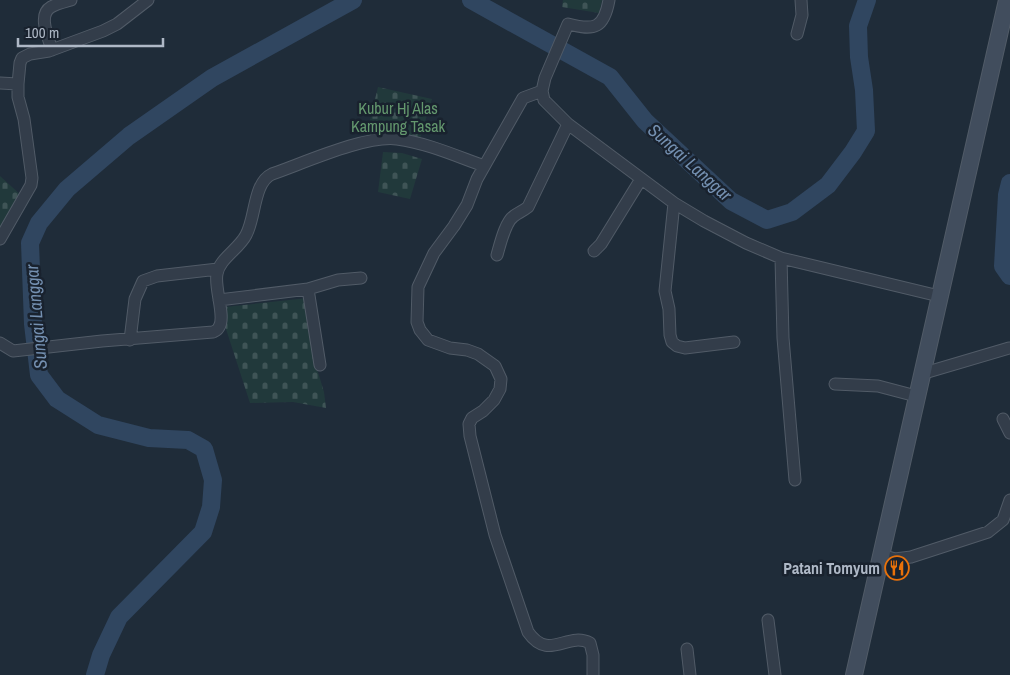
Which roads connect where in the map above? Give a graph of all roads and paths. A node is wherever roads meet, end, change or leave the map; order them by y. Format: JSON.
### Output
{"nodes":[{"id":1,"x":70,"y":0,"type":"edge"},
{"id":2,"x":148,"y":0,"type":"edge"},
{"id":3,"x":609,"y":0,"type":"edge"},
{"id":4,"x":800,"y":0,"type":"edge"},
{"id":5,"x":1007,"y":0,"type":"edge"},
{"id":6,"x":797,"y":34,"type":"dead end"},
{"id":7,"x":52,"y":50,"type":"junction"},
{"id":8,"x":0,"y":83,"type":"edge"},
{"id":9,"x":18,"y":84,"type":"junction"},
{"id":10,"x":542,"y":91,"type":"junction"},
{"id":11,"x":568,"y":124,"type":"junction"},
{"id":12,"x":484,"y":166,"type":"junction"},
{"id":13,"x":641,"y":179,"type":"junction"},
{"id":14,"x":674,"y":203,"type":"junction"},
{"id":15,"x":0,"y":239,"type":"edge"},
{"id":16,"x":594,"y":251,"type":"dead end"},
{"id":17,"x":497,"y":255,"type":"dead end"},
{"id":18,"x":781,"y":258,"type":"junction"},
{"id":19,"x":218,"y":269,"type":"junction"},
{"id":20,"x":360,"y":278,"type":"dead end"},
{"id":21,"x":308,"y":289,"type":"junction"},
{"id":22,"x":939,"y":296,"type":"junction"},
{"id":23,"x":219,"y":300,"type":"junction"},
{"id":24,"x":130,"y":340,"type":"junction"},
{"id":25,"x":734,"y":342,"type":"dead end"},
{"id":26,"x":0,"y":343,"type":"edge"},
{"id":27,"x":1009,"y":348,"type":"edge"},
{"id":28,"x":320,"y":365,"type":"dead end"},
{"id":29,"x":921,"y":374,"type":"junction"},
{"id":30,"x":835,"y":384,"type":"dead end"},
{"id":31,"x":916,"y":396,"type":"junction"},
{"id":32,"x":1003,"y":419,"type":"dead end"},
{"id":33,"x":1010,"y":434,"type":"edge"},
{"id":34,"x":795,"y":480,"type":"dead end"},
{"id":35,"x":1010,"y":500,"type":"edge"},
{"id":36,"x":881,"y":555,"type":"junction"},
{"id":37,"x":768,"y":620,"type":"dead end"},
{"id":38,"x":687,"y":649,"type":"dead end"},
{"id":39,"x":593,"y":675,"type":"edge"},
{"id":40,"x":690,"y":675,"type":"edge"},
{"id":41,"x":775,"y":675,"type":"edge"},
{"id":42,"x":854,"y":675,"type":"edge"}],
"edges":[{"from":1,"to":7,"type":"street"},
{"from":2,"to":7,"type":"street"},
{"from":3,"to":10,"type":"street"},
{"from":4,"to":6,"type":"street"},
{"from":5,"to":22,"type":"main road"},
{"from":7,"to":9,"type":"street"},
{"from":8,"to":9,"type":"street"},
{"from":9,"to":15,"type":"street"},
{"from":10,"to":11,"type":"street"},
{"from":10,"to":12,"type":"street"},
{"from":11,"to":13,"type":"street"},
{"from":11,"to":17,"type":"street"},
{"from":12,"to":19,"type":"street"},
{"from":12,"to":39,"type":"street"},
{"from":13,"to":14,"type":"street"},
{"from":13,"to":16,"type":"street"},
{"from":14,"to":18,"type":"street"},
{"from":14,"to":25,"type":"street"},
{"from":18,"to":22,"type":"street"},
{"from":18,"to":34,"type":"street"},
{"from":19,"to":23,"type":"street"},
{"from":19,"to":24,"type":"street"},
{"from":20,"to":21,"type":"street"},
{"from":21,"to":23,"type":"street"},
{"from":21,"to":28,"type":"street"},
{"from":22,"to":29,"type":"main road"},
{"from":23,"to":24,"type":"street"},
{"from":24,"to":26,"type":"street"},
{"from":27,"to":29,"type":"street"},
{"from":29,"to":31,"type":"main road"},
{"from":30,"to":31,"type":"street"},
{"from":31,"to":36,"type":"main road"},
{"from":32,"to":33,"type":"street"},
{"from":35,"to":36,"type":"street"},
{"from":36,"to":42,"type":"main road"},
{"from":37,"to":41,"type":"street"},
{"from":38,"to":40,"type":"street"}]}
